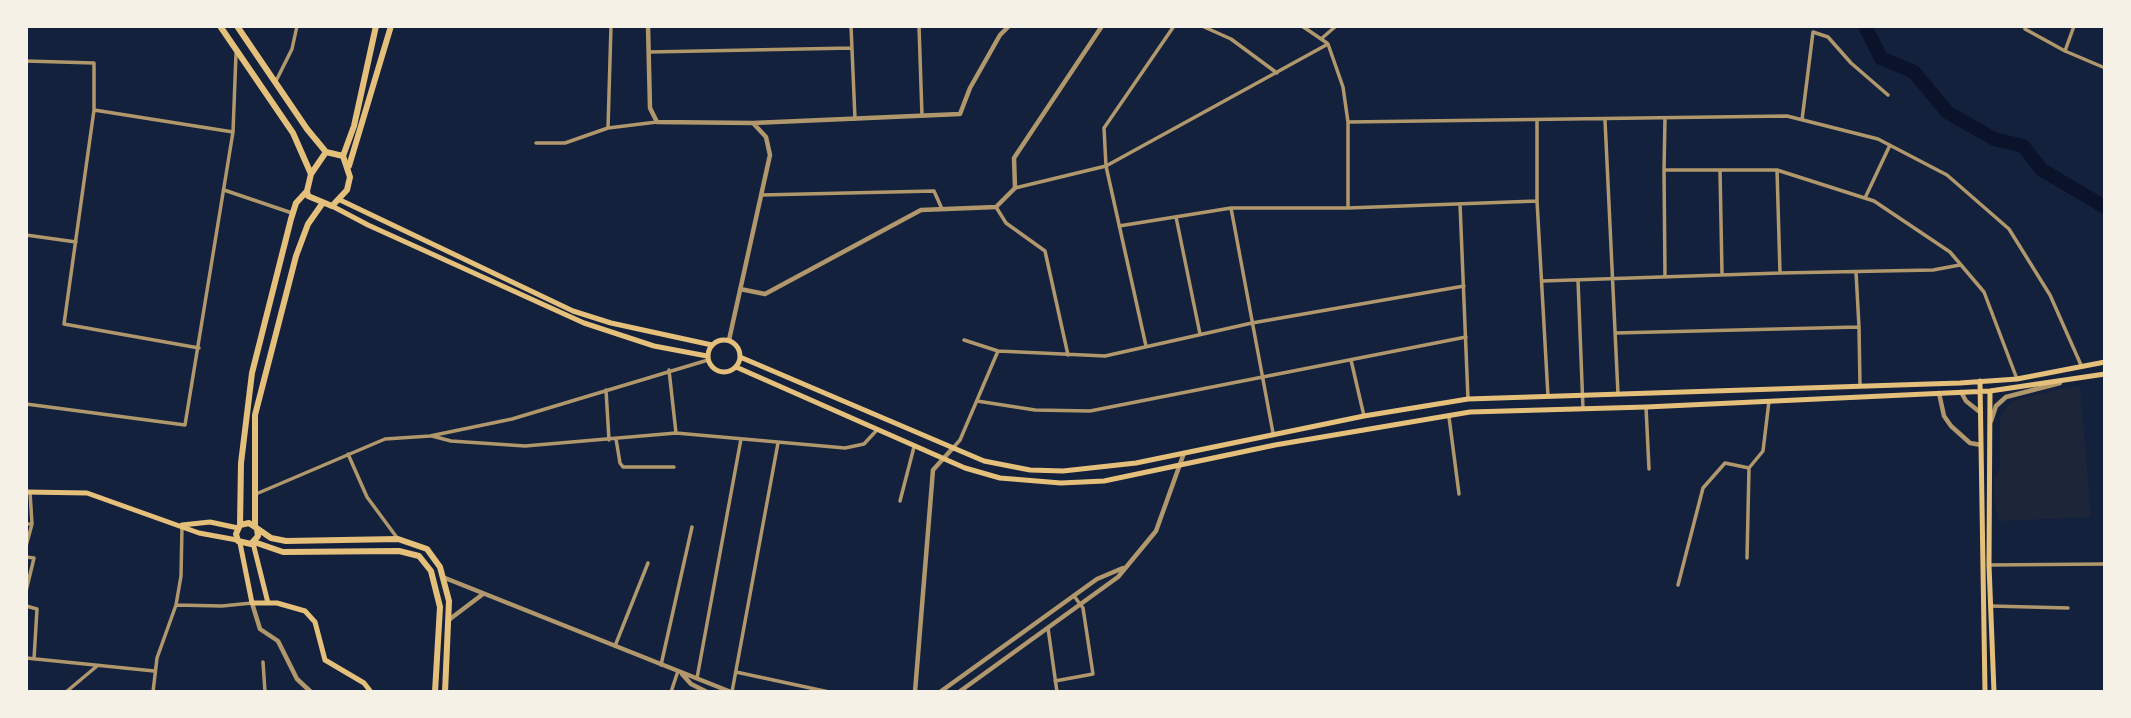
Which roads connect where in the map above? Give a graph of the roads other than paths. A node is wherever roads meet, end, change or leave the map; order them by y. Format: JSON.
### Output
{"nodes":[{"id":1,"x":220,"y":26,"type":"edge"},
{"id":2,"x":237,"y":26,"type":"edge"},
{"id":3,"x":297,"y":26,"type":"edge"},
{"id":4,"x":376,"y":26,"type":"edge"},
{"id":5,"x":391,"y":26,"type":"edge"},
{"id":6,"x":611,"y":26,"type":"edge"},
{"id":7,"x":648,"y":26,"type":"edge"},
{"id":8,"x":851,"y":26,"type":"edge"},
{"id":9,"x":919,"y":26,"type":"edge"},
{"id":10,"x":1009,"y":26,"type":"edge"},
{"id":11,"x":1102,"y":26,"type":"edge"},
{"id":12,"x":1174,"y":26,"type":"edge"},
{"id":13,"x":1202,"y":26,"type":"edge"},
{"id":14,"x":1303,"y":26,"type":"edge"},
{"id":15,"x":1336,"y":26,"type":"edge"},
{"id":16,"x":2025,"y":26,"type":"edge"},
{"id":17,"x":2074,"y":26,"type":"edge"},
{"id":18,"x":1321,"y":39,"type":"junction"},
{"id":19,"x":1328,"y":44,"type":"junction"},
{"id":20,"x":852,"y":48,"type":"junction"},
{"id":21,"x":2065,"y":51,"type":"junction"},
{"id":22,"x":236,"y":52,"type":"junction"},
{"id":23,"x":649,"y":52,"type":"junction"},
{"id":24,"x":26,"y":61,"type":"edge"},
{"id":25,"x":2105,"y":68,"type":"edge"},
{"id":26,"x":1278,"y":73,"type":"junction"},
{"id":27,"x":275,"y":84,"type":"junction"},
{"id":28,"x":1888,"y":95,"type":"dead end"},
{"id":29,"x":94,"y":110,"type":"junction"},
{"id":30,"x":922,"y":116,"type":"junction"},
{"id":31,"x":1665,"y":118,"type":"junction"},
{"id":32,"x":855,"y":119,"type":"junction"},
{"id":33,"x":1605,"y":120,"type":"junction"},
{"id":34,"x":1802,"y":120,"type":"junction"},
{"id":35,"x":1537,"y":121,"type":"junction"},
{"id":36,"x":656,"y":122,"type":"junction"},
{"id":37,"x":1348,"y":122,"type":"junction"},
{"id":38,"x":752,"y":123,"type":"junction"},
{"id":39,"x":608,"y":128,"type":"junction"},
{"id":40,"x":233,"y":132,"type":"junction"},
{"id":41,"x":536,"y":144,"type":"dead end"},
{"id":42,"x":1890,"y":145,"type":"junction"},
{"id":43,"x":326,"y":152,"type":"junction"},
{"id":44,"x":343,"y":156,"type":"junction"},
{"id":45,"x":349,"y":166,"type":"junction"},
{"id":46,"x":1106,"y":166,"type":"junction"},
{"id":47,"x":1664,"y":170,"type":"junction"},
{"id":48,"x":1720,"y":170,"type":"junction"},
{"id":49,"x":1777,"y":170,"type":"junction"},
{"id":50,"x":311,"y":174,"type":"junction"},
{"id":51,"x":1015,"y":188,"type":"junction"},
{"id":52,"x":224,"y":191,"type":"junction"},
{"id":53,"x":307,"y":191,"type":"junction"},
{"id":54,"x":761,"y":195,"type":"junction"},
{"id":55,"x":1865,"y":198,"type":"junction"},
{"id":56,"x":338,"y":199,"type":"junction"},
{"id":57,"x":1537,"y":201,"type":"junction"},
{"id":58,"x":322,"y":204,"type":"junction"},
{"id":59,"x":1460,"y":204,"type":"junction"},
{"id":60,"x":332,"y":206,"type":"junction"},
{"id":61,"x":996,"y":207,"type":"junction"},
{"id":62,"x":1231,"y":208,"type":"junction"},
{"id":63,"x":1348,"y":208,"type":"junction"},
{"id":64,"x":942,"y":209,"type":"junction"},
{"id":65,"x":293,"y":213,"type":"junction"},
{"id":66,"x":1176,"y":217,"type":"junction"},
{"id":67,"x":1119,"y":226,"type":"junction"},
{"id":68,"x":26,"y":235,"type":"edge"},
{"id":69,"x":76,"y":242,"type":"junction"},
{"id":70,"x":1961,"y":265,"type":"junction"},
{"id":71,"x":1856,"y":272,"type":"junction"},
{"id":72,"x":1722,"y":274,"type":"junction"},
{"id":73,"x":1780,"y":274,"type":"junction"},
{"id":74,"x":1665,"y":276,"type":"junction"},
{"id":75,"x":1612,"y":278,"type":"junction"},
{"id":76,"x":1578,"y":280,"type":"junction"},
{"id":77,"x":1542,"y":281,"type":"junction"},
{"id":78,"x":1464,"y":286,"type":"junction"},
{"id":79,"x":740,"y":289,"type":"junction"},
{"id":80,"x":1252,"y":323,"type":"junction"},
{"id":81,"x":1859,"y":327,"type":"junction"},
{"id":82,"x":1615,"y":333,"type":"junction"},
{"id":83,"x":1200,"y":334,"type":"junction"},
{"id":84,"x":1466,"y":337,"type":"junction"},
{"id":85,"x":729,"y":340,"type":"junction"},
{"id":86,"x":964,"y":340,"type":"dead end"},
{"id":87,"x":712,"y":345,"type":"junction"},
{"id":88,"x":1146,"y":346,"type":"junction"},
{"id":89,"x":200,"y":348,"type":"junction"},
{"id":90,"x":998,"y":351,"type":"junction"},
{"id":91,"x":1068,"y":355,"type":"junction"},
{"id":92,"x":740,"y":357,"type":"junction"},
{"id":93,"x":708,"y":358,"type":"junction"},
{"id":94,"x":1351,"y":360,"type":"junction"},
{"id":95,"x":2105,"y":362,"type":"edge"},
{"id":96,"x":736,"y":367,"type":"junction"},
{"id":97,"x":2082,"y":367,"type":"junction"},
{"id":98,"x":669,"y":370,"type":"junction"},
{"id":99,"x":2105,"y":374,"type":"edge"},
{"id":100,"x":1261,"y":378,"type":"junction"},
{"id":101,"x":2017,"y":379,"type":"junction"},
{"id":102,"x":1980,"y":381,"type":"junction"},
{"id":103,"x":1990,"y":381,"type":"junction"},
{"id":104,"x":2068,"y":381,"type":"junction"},
{"id":105,"x":1860,"y":388,"type":"junction"},
{"id":106,"x":606,"y":390,"type":"junction"},
{"id":107,"x":1990,"y":391,"type":"junction"},
{"id":108,"x":1980,"y":392,"type":"junction"},
{"id":109,"x":1939,"y":393,"type":"junction"},
{"id":110,"x":1961,"y":393,"type":"junction"},
{"id":111,"x":1548,"y":396,"type":"junction"},
{"id":112,"x":1583,"y":396,"type":"junction"},
{"id":113,"x":1618,"y":396,"type":"junction"},
{"id":114,"x":1468,"y":399,"type":"junction"},
{"id":115,"x":977,"y":401,"type":"junction"},
{"id":116,"x":1769,"y":401,"type":"junction"},
{"id":117,"x":26,"y":404,"type":"edge"},
{"id":118,"x":1646,"y":407,"type":"junction"},
{"id":119,"x":1583,"y":409,"type":"junction"},
{"id":120,"x":1449,"y":414,"type":"junction"},
{"id":121,"x":1982,"y":414,"type":"junction"},
{"id":122,"x":1364,"y":415,"type":"junction"},
{"id":123,"x":1990,"y":423,"type":"junction"},
{"id":124,"x":876,"y":430,"type":"junction"},
{"id":125,"x":676,"y":433,"type":"junction"},
{"id":126,"x":1273,"y":433,"type":"junction"},
{"id":127,"x":430,"y":436,"type":"junction"},
{"id":128,"x":616,"y":439,"type":"junction"},
{"id":129,"x":741,"y":439,"type":"junction"},
{"id":130,"x":609,"y":440,"type":"junction"},
{"id":131,"x":778,"y":442,"type":"junction"},
{"id":132,"x":1982,"y":445,"type":"junction"},
{"id":133,"x":915,"y":447,"type":"junction"},
{"id":134,"x":952,"y":449,"type":"junction"},
{"id":135,"x":1184,"y":453,"type":"junction"},
{"id":136,"x":348,"y":454,"type":"junction"},
{"id":137,"x":942,"y":459,"type":"junction"},
{"id":138,"x":674,"y":467,"type":"dead end"},
{"id":139,"x":1181,"y":467,"type":"junction"},
{"id":140,"x":1749,"y":468,"type":"junction"},
{"id":141,"x":1649,"y":469,"type":"dead end"},
{"id":142,"x":28,"y":492,"type":"edge"},
{"id":143,"x":1459,"y":494,"type":"dead end"},
{"id":144,"x":253,"y":495,"type":"junction"},
{"id":145,"x":900,"y":501,"type":"dead end"},
{"id":146,"x":26,"y":524,"type":"edge"},
{"id":147,"x":32,"y":524,"type":"junction"},
{"id":148,"x":182,"y":525,"type":"junction"},
{"id":149,"x":239,"y":526,"type":"junction"},
{"id":150,"x":692,"y":527,"type":"dead end"},
{"id":151,"x":256,"y":528,"type":"junction"},
{"id":152,"x":398,"y":540,"type":"junction"},
{"id":153,"x":238,"y":541,"type":"junction"},
{"id":154,"x":253,"y":543,"type":"junction"},
{"id":155,"x":26,"y":546,"type":"edge"},
{"id":156,"x":26,"y":557,"type":"edge"},
{"id":157,"x":1747,"y":558,"type":"dead end"},
{"id":158,"x":648,"y":563,"type":"dead end"},
{"id":159,"x":2105,"y":564,"type":"edge"},
{"id":160,"x":1989,"y":565,"type":"junction"},
{"id":161,"x":1123,"y":568,"type":"junction"},
{"id":162,"x":445,"y":578,"type":"junction"},
{"id":163,"x":1678,"y":585,"type":"dead end"},
{"id":164,"x":26,"y":591,"type":"edge"},
{"id":165,"x":484,"y":594,"type":"junction"},
{"id":166,"x":1074,"y":596,"type":"junction"},
{"id":167,"x":252,"y":603,"type":"junction"},
{"id":168,"x":268,"y":603,"type":"junction"},
{"id":169,"x":1081,"y":604,"type":"junction"},
{"id":170,"x":177,"y":605,"type":"junction"},
{"id":171,"x":26,"y":606,"type":"edge"},
{"id":172,"x":1991,"y":606,"type":"junction"},
{"id":173,"x":2068,"y":608,"type":"dead end"},
{"id":174,"x":450,"y":619,"type":"junction"},
{"id":175,"x":1048,"y":628,"type":"junction"},
{"id":176,"x":615,"y":646,"type":"junction"},
{"id":177,"x":26,"y":658,"type":"edge"},
{"id":178,"x":34,"y":659,"type":"junction"},
{"id":179,"x":263,"y":662,"type":"dead end"},
{"id":180,"x":98,"y":665,"type":"junction"},
{"id":181,"x":661,"y":665,"type":"junction"},
{"id":182,"x":154,"y":671,"type":"junction"},
{"id":183,"x":736,"y":671,"type":"junction"},
{"id":184,"x":680,"y":672,"type":"junction"},
{"id":185,"x":697,"y":679,"type":"junction"},
{"id":186,"x":1055,"y":681,"type":"junction"},
{"id":187,"x":66,"y":692,"type":"edge"},
{"id":188,"x":153,"y":692,"type":"edge"},
{"id":189,"x":265,"y":692,"type":"edge"},
{"id":190,"x":311,"y":692,"type":"edge"},
{"id":191,"x":371,"y":692,"type":"edge"},
{"id":192,"x":435,"y":692,"type":"edge"},
{"id":193,"x":445,"y":692,"type":"edge"},
{"id":194,"x":671,"y":692,"type":"edge"},
{"id":195,"x":707,"y":692,"type":"edge"},
{"id":196,"x":732,"y":692,"type":"edge"},
{"id":197,"x":829,"y":692,"type":"edge"},
{"id":198,"x":917,"y":692,"type":"edge"},
{"id":199,"x":940,"y":692,"type":"edge"},
{"id":200,"x":959,"y":692,"type":"edge"},
{"id":201,"x":1057,"y":692,"type":"edge"},
{"id":202,"x":1986,"y":692,"type":"edge"},
{"id":203,"x":1994,"y":692,"type":"edge"}],
"edges":[{"from":1,"to":22,"type":"main road"},
{"from":2,"to":27,"type":"main road"},
{"from":3,"to":27,"type":"street"},
{"from":4,"to":44,"type":"main road"},
{"from":5,"to":45,"type":"main road"},
{"from":6,"to":39,"type":"street"},
{"from":7,"to":23,"type":"street"},
{"from":8,"to":20,"type":"street"},
{"from":9,"to":30,"type":"street"},
{"from":10,"to":30,"type":"street"},
{"from":11,"to":51,"type":"street"},
{"from":12,"to":46,"type":"street"},
{"from":13,"to":26,"type":"street"},
{"from":14,"to":18,"type":"street"},
{"from":15,"to":18,"type":"street"},
{"from":16,"to":21,"type":"street"},
{"from":17,"to":21,"type":"street"},
{"from":18,"to":19,"type":"street"},
{"from":19,"to":26,"type":"street"},
{"from":19,"to":37,"type":"street"},
{"from":20,"to":23,"type":"street"},
{"from":20,"to":32,"type":"street"},
{"from":21,"to":25,"type":"street"},
{"from":22,"to":40,"type":"street"},
{"from":22,"to":50,"type":"main road"},
{"from":23,"to":36,"type":"street"},
{"from":24,"to":29,"type":"street"},
{"from":26,"to":46,"type":"street"},
{"from":27,"to":43,"type":"main road"},
{"from":28,"to":34,"type":"street"},
{"from":29,"to":40,"type":"street"},
{"from":29,"to":69,"type":"street"},
{"from":30,"to":32,"type":"street"},
{"from":31,"to":33,"type":"street"},
{"from":31,"to":34,"type":"street"},
{"from":31,"to":47,"type":"street"},
{"from":32,"to":38,"type":"street"},
{"from":33,"to":35,"type":"street"},
{"from":33,"to":75,"type":"street"},
{"from":34,"to":42,"type":"street"},
{"from":35,"to":37,"type":"street"},
{"from":35,"to":57,"type":"street"},
{"from":36,"to":38,"type":"street"},
{"from":36,"to":39,"type":"street"},
{"from":37,"to":63,"type":"street"},
{"from":38,"to":54,"type":"street"},
{"from":39,"to":41,"type":"street"},
{"from":40,"to":52,"type":"street"},
{"from":42,"to":55,"type":"street"},
{"from":42,"to":97,"type":"street"},
{"from":43,"to":44,"type":"main road"},
{"from":43,"to":50,"type":"main road"},
{"from":44,"to":45,"type":"main road"},
{"from":45,"to":56,"type":"main road"},
{"from":46,"to":51,"type":"street"},
{"from":46,"to":67,"type":"street"},
{"from":47,"to":48,"type":"street"},
{"from":47,"to":74,"type":"street"},
{"from":48,"to":49,"type":"street"},
{"from":48,"to":72,"type":"street"},
{"from":49,"to":55,"type":"street"},
{"from":49,"to":73,"type":"street"},
{"from":50,"to":53,"type":"main road"},
{"from":51,"to":61,"type":"street"},
{"from":52,"to":65,"type":"street"},
{"from":52,"to":89,"type":"street"},
{"from":53,"to":58,"type":"main road"},
{"from":53,"to":65,"type":"main road"},
{"from":54,"to":64,"type":"street"},
{"from":54,"to":79,"type":"street"},
{"from":55,"to":70,"type":"street"},
{"from":56,"to":60,"type":"main road"},
{"from":56,"to":87,"type":"main road"},
{"from":57,"to":59,"type":"street"},
{"from":57,"to":77,"type":"street"},
{"from":58,"to":60,"type":"main road"},
{"from":58,"to":144,"type":"main road"},
{"from":59,"to":63,"type":"street"},
{"from":59,"to":78,"type":"street"},
{"from":60,"to":93,"type":"main road"},
{"from":61,"to":64,"type":"street"},
{"from":61,"to":91,"type":"street"},
{"from":62,"to":63,"type":"street"},
{"from":62,"to":66,"type":"street"},
{"from":62,"to":80,"type":"street"},
{"from":64,"to":79,"type":"street"},
{"from":65,"to":149,"type":"main road"},
{"from":66,"to":67,"type":"street"},
{"from":66,"to":83,"type":"street"},
{"from":67,"to":88,"type":"street"},
{"from":68,"to":69,"type":"street"},
{"from":69,"to":89,"type":"street"},
{"from":70,"to":71,"type":"street"},
{"from":70,"to":101,"type":"street"},
{"from":71,"to":73,"type":"street"},
{"from":71,"to":81,"type":"street"},
{"from":72,"to":73,"type":"street"},
{"from":72,"to":74,"type":"street"},
{"from":74,"to":75,"type":"street"},
{"from":75,"to":76,"type":"street"},
{"from":75,"to":82,"type":"street"},
{"from":76,"to":77,"type":"street"},
{"from":76,"to":112,"type":"street"},
{"from":77,"to":111,"type":"street"},
{"from":78,"to":80,"type":"street"},
{"from":78,"to":84,"type":"street"},
{"from":79,"to":85,"type":"street"},
{"from":80,"to":83,"type":"street"},
{"from":80,"to":100,"type":"street"},
{"from":81,"to":82,"type":"street"},
{"from":81,"to":105,"type":"street"},
{"from":82,"to":113,"type":"street"},
{"from":83,"to":88,"type":"street"},
{"from":84,"to":94,"type":"street"},
{"from":84,"to":114,"type":"street"},
{"from":85,"to":87,"type":"main road"},
{"from":85,"to":92,"type":"main road"},
{"from":86,"to":90,"type":"street"},
{"from":87,"to":93,"type":"main road"},
{"from":88,"to":91,"type":"street"},
{"from":89,"to":117,"type":"street"},
{"from":90,"to":91,"type":"street"},
{"from":90,"to":115,"type":"street"},
{"from":92,"to":96,"type":"main road"},
{"from":92,"to":134,"type":"main road"},
{"from":93,"to":96,"type":"main road"},
{"from":93,"to":98,"type":"street"},
{"from":94,"to":100,"type":"street"},
{"from":94,"to":122,"type":"street"},
{"from":95,"to":97,"type":"main road"},
{"from":96,"to":124,"type":"main road"},
{"from":97,"to":101,"type":"main road"},
{"from":98,"to":106,"type":"street"},
{"from":98,"to":125,"type":"street"},
{"from":99,"to":104,"type":"main road"},
{"from":100,"to":115,"type":"street"},
{"from":100,"to":126,"type":"street"},
{"from":101,"to":103,"type":"main road"},
{"from":102,"to":103,"type":"main road"},
{"from":102,"to":105,"type":"main road"},
{"from":102,"to":108,"type":"main road"},
{"from":103,"to":107,"type":"main road"},
{"from":104,"to":107,"type":"main road"},
{"from":104,"to":123,"type":"street"},
{"from":105,"to":113,"type":"main road"},
{"from":106,"to":127,"type":"street"},
{"from":106,"to":130,"type":"street"},
{"from":107,"to":108,"type":"main road"},
{"from":107,"to":123,"type":"main road"},
{"from":108,"to":110,"type":"main road"},
{"from":108,"to":121,"type":"main road"},
{"from":109,"to":110,"type":"main road"},
{"from":109,"to":116,"type":"main road"},
{"from":109,"to":132,"type":"street"},
{"from":110,"to":121,"type":"street"},
{"from":111,"to":112,"type":"main road"},
{"from":111,"to":114,"type":"main road"},
{"from":112,"to":113,"type":"main road"},
{"from":112,"to":119,"type":"street"},
{"from":114,"to":122,"type":"main road"},
{"from":115,"to":134,"type":"street"},
{"from":116,"to":118,"type":"main road"},
{"from":116,"to":140,"type":"street"},
{"from":118,"to":119,"type":"main road"},
{"from":118,"to":141,"type":"street"},
{"from":119,"to":120,"type":"main road"},
{"from":120,"to":139,"type":"main road"},
{"from":120,"to":143,"type":"street"},
{"from":121,"to":132,"type":"main road"},
{"from":122,"to":126,"type":"main road"},
{"from":123,"to":160,"type":"main road"},
{"from":124,"to":131,"type":"street"},
{"from":124,"to":133,"type":"main road"},
{"from":125,"to":128,"type":"street"},
{"from":125,"to":129,"type":"street"},
{"from":126,"to":135,"type":"main road"},
{"from":127,"to":130,"type":"street"},
{"from":127,"to":136,"type":"street"},
{"from":128,"to":130,"type":"street"},
{"from":128,"to":138,"type":"street"},
{"from":129,"to":131,"type":"street"},
{"from":129,"to":185,"type":"street"},
{"from":131,"to":183,"type":"street"},
{"from":132,"to":202,"type":"main road"},
{"from":133,"to":137,"type":"main road"},
{"from":133,"to":145,"type":"street"},
{"from":134,"to":135,"type":"main road"},
{"from":134,"to":137,"type":"street"},
{"from":135,"to":139,"type":"street"},
{"from":136,"to":144,"type":"street"},
{"from":136,"to":152,"type":"street"},
{"from":137,"to":139,"type":"main road"},
{"from":137,"to":198,"type":"street"},
{"from":139,"to":161,"type":"street"},
{"from":140,"to":157,"type":"street"},
{"from":140,"to":163,"type":"street"},
{"from":142,"to":147,"type":"street"},
{"from":142,"to":148,"type":"main road"},
{"from":144,"to":151,"type":"main road"},
{"from":146,"to":147,"type":"street"},
{"from":147,"to":155,"type":"street"},
{"from":148,"to":149,"type":"main road"},
{"from":148,"to":153,"type":"main road"},
{"from":148,"to":170,"type":"street"},
{"from":149,"to":151,"type":"main road"},
{"from":149,"to":153,"type":"main road"},
{"from":150,"to":181,"type":"street"},
{"from":151,"to":152,"type":"main road"},
{"from":151,"to":154,"type":"main road"},
{"from":152,"to":162,"type":"main road"},
{"from":153,"to":154,"type":"main road"},
{"from":153,"to":167,"type":"main road"},
{"from":154,"to":168,"type":"main road"},
{"from":154,"to":192,"type":"main road"},
{"from":156,"to":164,"type":"street"},
{"from":158,"to":176,"type":"street"},
{"from":159,"to":160,"type":"street"},
{"from":160,"to":172,"type":"main road"},
{"from":161,"to":166,"type":"street"},
{"from":161,"to":169,"type":"street"},
{"from":162,"to":165,"type":"street"},
{"from":162,"to":174,"type":"main road"},
{"from":165,"to":174,"type":"street"},
{"from":165,"to":176,"type":"street"},
{"from":166,"to":169,"type":"street"},
{"from":166,"to":199,"type":"street"},
{"from":167,"to":168,"type":"main road"},
{"from":167,"to":170,"type":"street"},
{"from":167,"to":190,"type":"street"},
{"from":168,"to":191,"type":"main road"},
{"from":169,"to":175,"type":"street"},
{"from":169,"to":186,"type":"street"},
{"from":170,"to":182,"type":"street"},
{"from":171,"to":178,"type":"street"},
{"from":172,"to":173,"type":"street"},
{"from":172,"to":203,"type":"main road"},
{"from":174,"to":193,"type":"main road"},
{"from":175,"to":186,"type":"street"},
{"from":175,"to":200,"type":"street"},
{"from":176,"to":181,"type":"street"},
{"from":177,"to":178,"type":"street"},
{"from":178,"to":180,"type":"street"},
{"from":179,"to":189,"type":"street"},
{"from":180,"to":182,"type":"street"},
{"from":180,"to":187,"type":"street"},
{"from":181,"to":184,"type":"street"},
{"from":182,"to":188,"type":"street"},
{"from":183,"to":196,"type":"street"},
{"from":183,"to":197,"type":"street"},
{"from":184,"to":185,"type":"street"},
{"from":184,"to":194,"type":"street"},
{"from":184,"to":195,"type":"street"},
{"from":185,"to":196,"type":"street"},
{"from":186,"to":201,"type":"street"}]}
